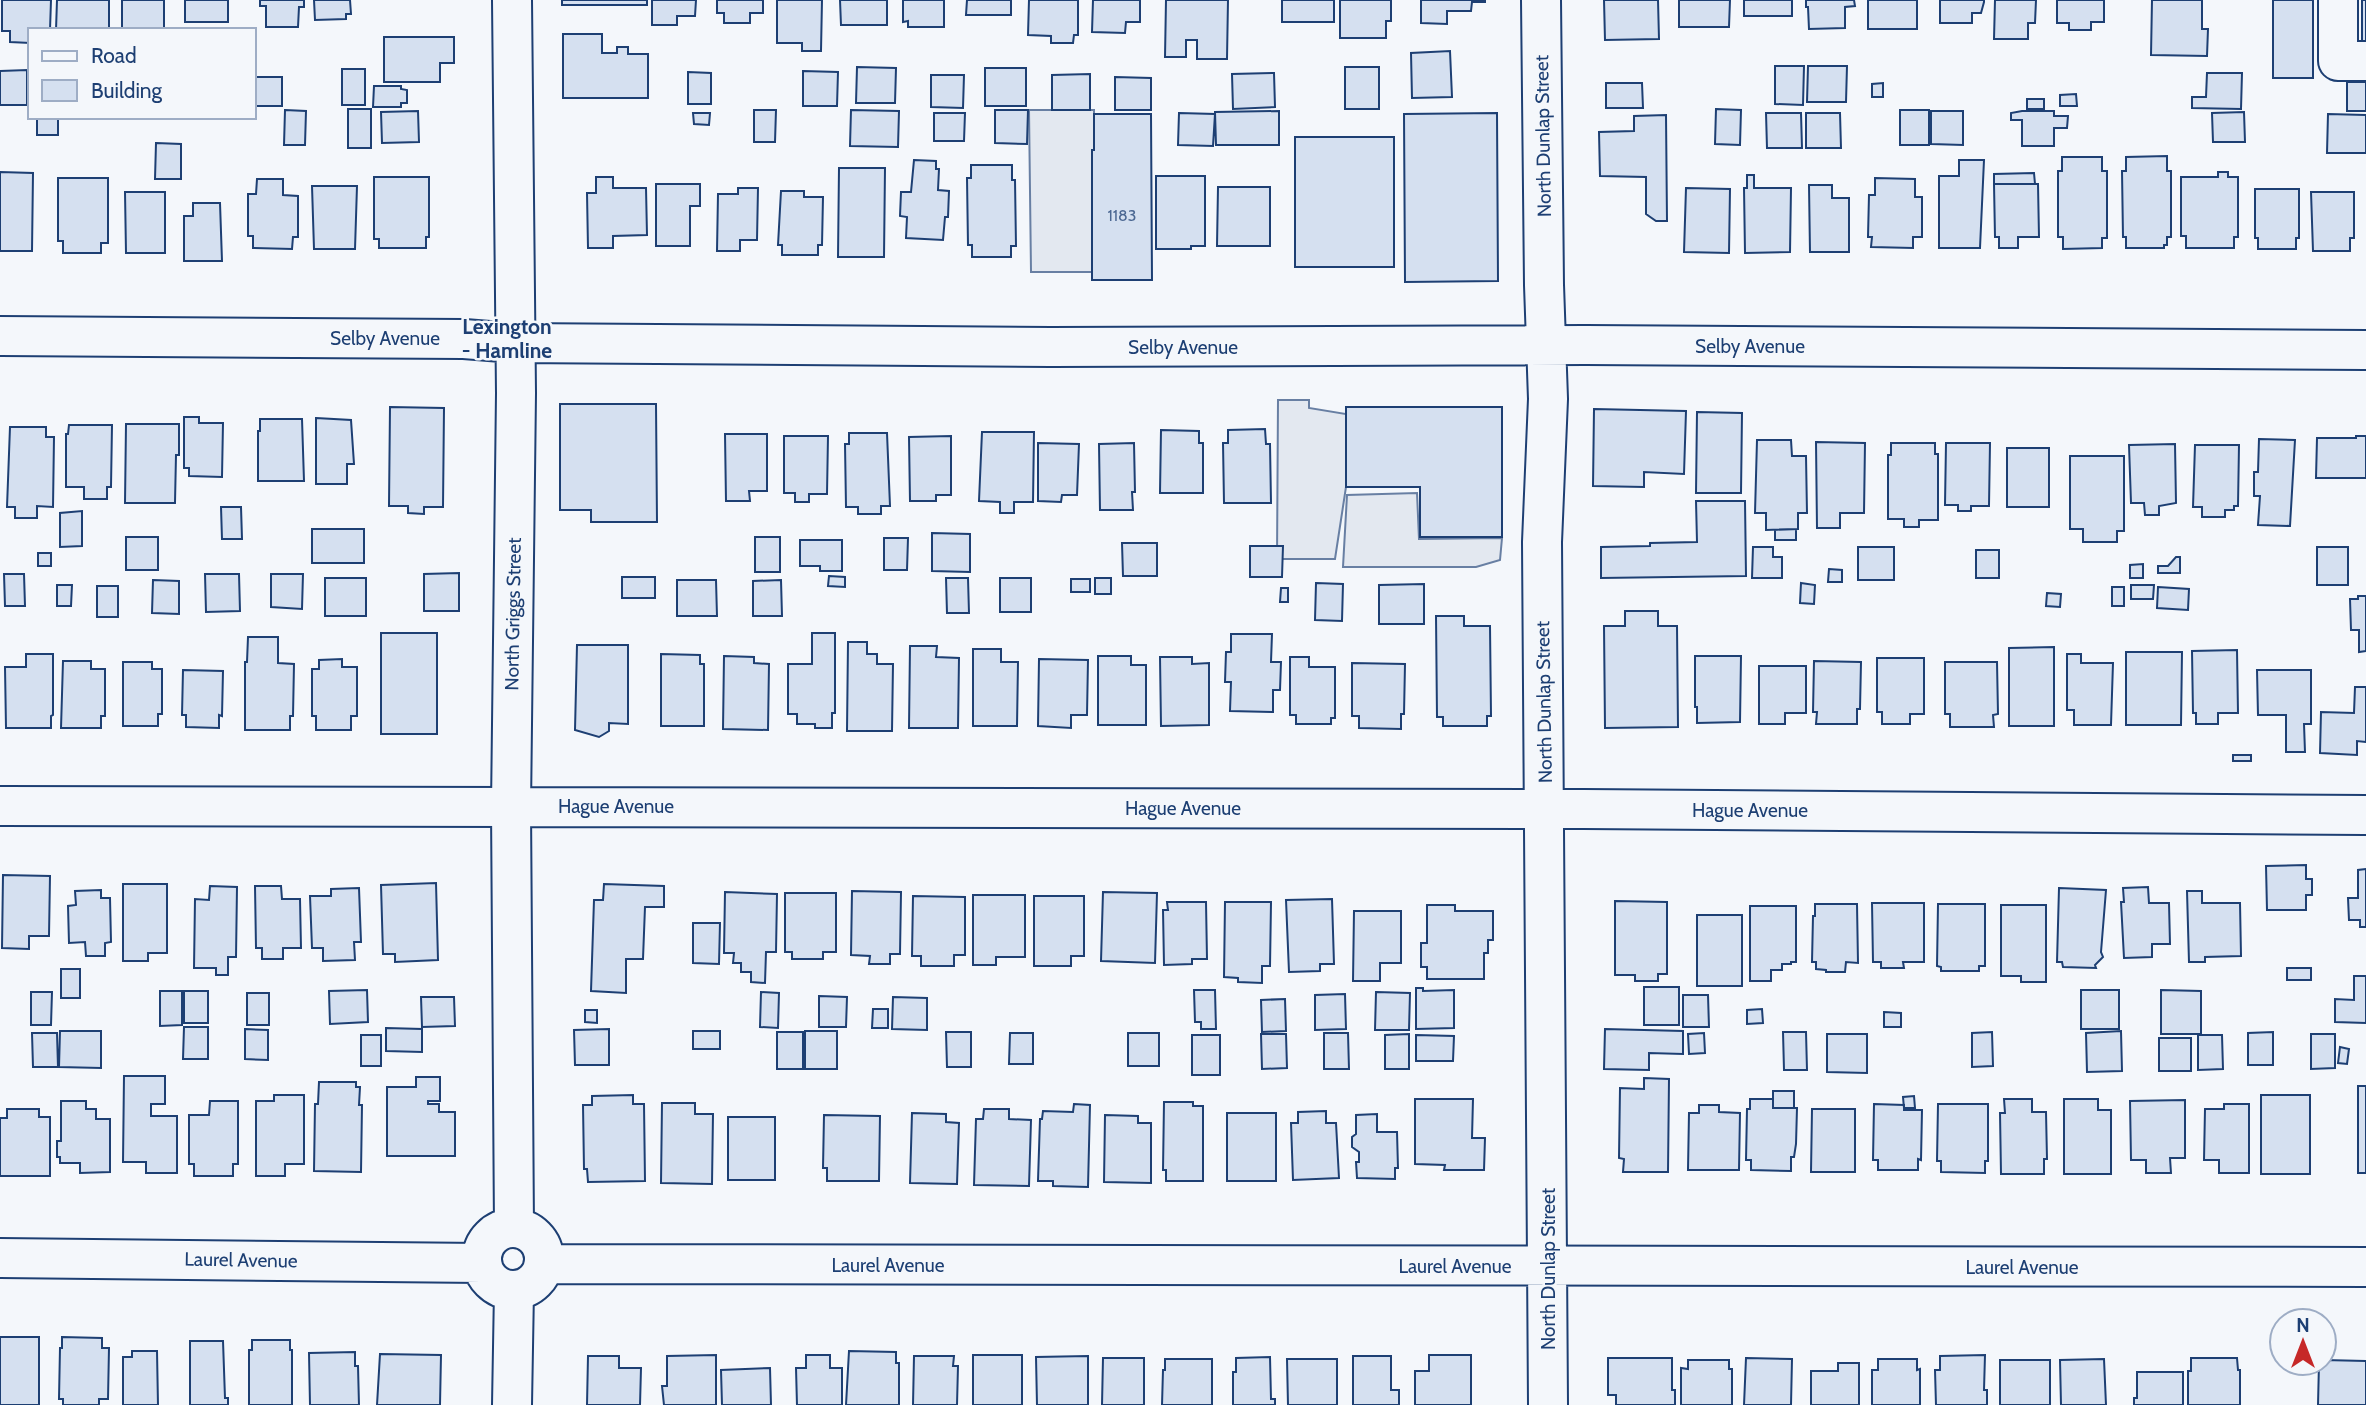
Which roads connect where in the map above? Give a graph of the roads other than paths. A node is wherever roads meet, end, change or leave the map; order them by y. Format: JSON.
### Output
{"nodes":[{"id":1,"x":512,"y":0,"type":"edge"},
{"id":2,"x":1541,"y":0,"type":"edge"},
{"id":3,"x":2338,"y":0,"type":"edge"},
{"id":4,"x":2366,"y":61,"type":"edge"},
{"id":5,"x":0,"y":335,"type":"edge"},
{"id":6,"x":515,"y":343,"type":"junction"},
{"id":7,"x":1545,"y":345,"type":"junction"},
{"id":8,"x":2366,"y":350,"type":"edge"},
{"id":9,"x":0,"y":806,"type":"edge"},
{"id":10,"x":511,"y":807,"type":"junction"},
{"id":11,"x":1545,"y":809,"type":"junction"},
{"id":12,"x":2366,"y":815,"type":"edge"},
{"id":13,"x":514,"y":1228,"type":"junction"},
{"id":14,"x":0,"y":1258,"type":"edge"},
{"id":15,"x":482,"y":1263,"type":"junction"},
{"id":16,"x":544,"y":1264,"type":"junction"},
{"id":17,"x":1548,"y":1266,"type":"junction"},
{"id":18,"x":2366,"y":1266,"type":"edge"},
{"id":19,"x":514,"y":1290,"type":"junction"},
{"id":20,"x":512,"y":1405,"type":"edge"},
{"id":21,"x":1549,"y":1405,"type":"edge"}],
"edges":[{"from":1,"to":6,"type":"street","name":"North Griggs Street"},
{"from":2,"to":7,"type":"street","name":"North Dunlap Street"},
{"from":3,"to":4,"type":"street"},
{"from":5,"to":6,"type":"street","name":"Selby Avenue"},
{"from":6,"to":7,"type":"street","name":"Selby Avenue"},
{"from":6,"to":10,"type":"street","name":"North Griggs Street"},
{"from":7,"to":8,"type":"street","name":"Selby Avenue"},
{"from":7,"to":11,"type":"street","name":"North Dunlap Street"},
{"from":9,"to":10,"type":"street","name":"Hague Avenue"},
{"from":10,"to":11,"type":"street","name":"Hague Avenue"},
{"from":10,"to":13,"type":"street","name":"North Griggs Street"},
{"from":11,"to":12,"type":"street","name":"Hague Avenue"},
{"from":11,"to":17,"type":"street","name":"North Dunlap Street"},
{"from":13,"to":15,"type":"street"},
{"from":13,"to":16,"type":"street"},
{"from":14,"to":15,"type":"street","name":"Laurel Avenue"},
{"from":15,"to":19,"type":"street"},
{"from":16,"to":17,"type":"street","name":"Laurel Avenue"},
{"from":16,"to":19,"type":"street"},
{"from":17,"to":18,"type":"street","name":"Laurel Avenue"},
{"from":17,"to":21,"type":"street","name":"North Dunlap Street"},
{"from":19,"to":20,"type":"street"}]}
